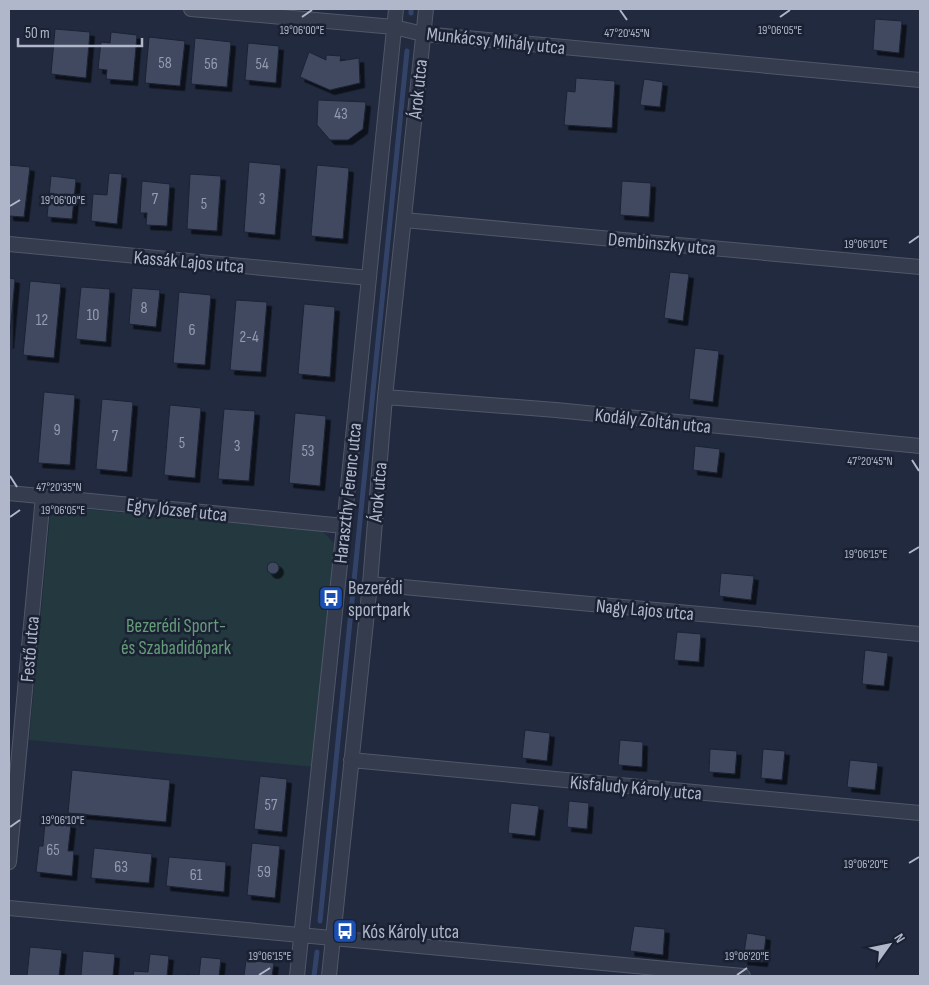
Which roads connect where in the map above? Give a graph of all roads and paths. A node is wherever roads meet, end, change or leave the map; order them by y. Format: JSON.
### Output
{"nodes":[{"id":1,"x":191,"y":9,"type":"edge"},
{"id":2,"x":396,"y":9,"type":"edge"},
{"id":3,"x":426,"y":9,"type":"edge"},
{"id":4,"x":394,"y":27,"type":"junction"},
{"id":5,"x":423,"y":34,"type":"junction"},
{"id":6,"x":920,"y":80,"type":"edge"},
{"id":7,"x":404,"y":220,"type":"junction"},
{"id":8,"x":9,"y":244,"type":"edge"},
{"id":9,"x":920,"y":267,"type":"edge"},
{"id":10,"x":369,"y":278,"type":"junction"},
{"id":11,"x":385,"y":397,"type":"junction"},
{"id":12,"x":920,"y":446,"type":"edge"},
{"id":13,"x":9,"y":492,"type":"edge"},
{"id":14,"x":43,"y":496,"type":"junction"},
{"id":15,"x":344,"y":526,"type":"junction"},
{"id":16,"x":370,"y":584,"type":"junction"},
{"id":17,"x":920,"y":634,"type":"edge"},
{"id":18,"x":351,"y":760,"type":"junction"},
{"id":19,"x":920,"y":813,"type":"edge"},
{"id":20,"x":9,"y":862,"type":"edge"},
{"id":21,"x":9,"y":908,"type":"edge"},
{"id":22,"x":301,"y":934,"type":"junction"},
{"id":23,"x":334,"y":939,"type":"junction"},
{"id":24,"x":297,"y":976,"type":"edge"},
{"id":25,"x":329,"y":976,"type":"edge"},
{"id":26,"x":743,"y":976,"type":"edge"}],
"edges":[{"from":1,"to":4,"type":"street","name":"Munkácsy Mihály utca"},
{"from":2,"to":4,"type":"street","name":"Haraszthy Ferenc utca"},
{"from":3,"to":5,"type":"street","name":"Árok utca"},
{"from":4,"to":5,"type":"street","name":"Munkácsy Mihály utca"},
{"from":4,"to":10,"type":"street","name":"Haraszthy Ferenc utca"},
{"from":5,"to":6,"type":"street","name":"Munkácsy Mihály utca"},
{"from":5,"to":7,"type":"street","name":"Árok utca"},
{"from":7,"to":9,"type":"street","name":"Dembinszky utca"},
{"from":7,"to":11,"type":"street","name":"Árok utca"},
{"from":8,"to":10,"type":"street","name":"Kassák Lajos utca"},
{"from":10,"to":15,"type":"street","name":"Haraszthy Ferenc utca"},
{"from":11,"to":12,"type":"street","name":"Kodály Zoltán utca"},
{"from":11,"to":16,"type":"street","name":"Árok utca"},
{"from":13,"to":14,"type":"street","name":"Egry József utca"},
{"from":14,"to":15,"type":"street","name":"Egry József utca"},
{"from":14,"to":20,"type":"street","name":"Festő utca"},
{"from":15,"to":22,"type":"street","name":"Haraszthy Ferenc utca"},
{"from":16,"to":17,"type":"street","name":"Nagy Lajos utca"},
{"from":16,"to":18,"type":"street","name":"Árok utca"},
{"from":18,"to":19,"type":"street","name":"Kisfaludy Károly utca"},
{"from":18,"to":23,"type":"street","name":"Árok utca"},
{"from":21,"to":22,"type":"street"},
{"from":22,"to":23,"type":"street"},
{"from":22,"to":24,"type":"street","name":"Haraszthy Ferenc utca"},
{"from":23,"to":25,"type":"street","name":"Árok utca"},
{"from":23,"to":26,"type":"street"}]}
